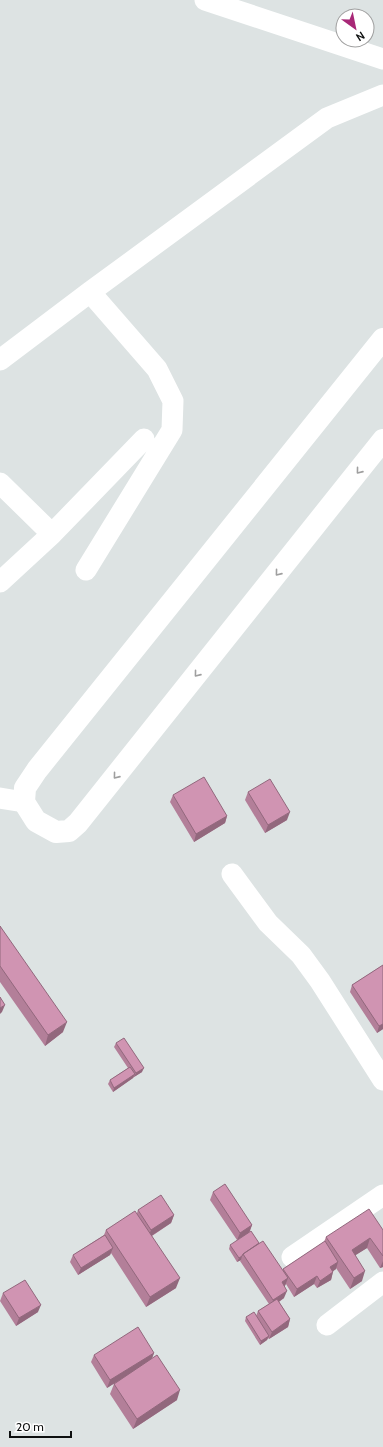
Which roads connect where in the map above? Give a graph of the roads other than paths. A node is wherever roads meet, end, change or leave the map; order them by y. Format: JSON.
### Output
{"nodes":[{"id":1,"x":205,"y":0,"type":"edge"},
{"id":2,"x":383,"y":59,"type":"edge"},
{"id":3,"x":383,"y":95,"type":"edge"},
{"id":4,"x":90,"y":292,"type":"junction"},
{"id":5,"x":383,"y":339,"type":"edge"},
{"id":6,"x":0,"y":360,"type":"edge"},
{"id":7,"x":144,"y":440,"type":"dead end"},
{"id":8,"x":383,"y":440,"type":"edge"},
{"id":9,"x":0,"y":483,"type":"edge"},
{"id":10,"x":52,"y":534,"type":"junction"},
{"id":11,"x":86,"y":570,"type":"dead end"},
{"id":12,"x":0,"y":582,"type":"edge"},
{"id":13,"x":0,"y":798,"type":"edge"},
{"id":14,"x":24,"y":802,"type":"junction"},
{"id":15,"x":232,"y":874,"type":"dead end"},
{"id":16,"x":383,"y":1080,"type":"edge"},
{"id":17,"x":383,"y":1195,"type":"edge"},
{"id":18,"x":292,"y":1257,"type":"dead end"},
{"id":19,"x":383,"y":1282,"type":"edge"},
{"id":20,"x":327,"y":1325,"type":"dead end"}],
"edges":[{"from":1,"to":2,"type":"street"},
{"from":3,"to":4,"type":"street"},
{"from":4,"to":6,"type":"street"},
{"from":4,"to":11,"type":"street"},
{"from":5,"to":14,"type":"street"},
{"from":7,"to":10,"type":"street"},
{"from":8,"to":14,"type":"street","one_way":true},
{"from":9,"to":10,"type":"street"},
{"from":10,"to":12,"type":"street"},
{"from":13,"to":14,"type":"street"},
{"from":15,"to":16,"type":"street"},
{"from":17,"to":18,"type":"street"},
{"from":19,"to":20,"type":"street"}]}
